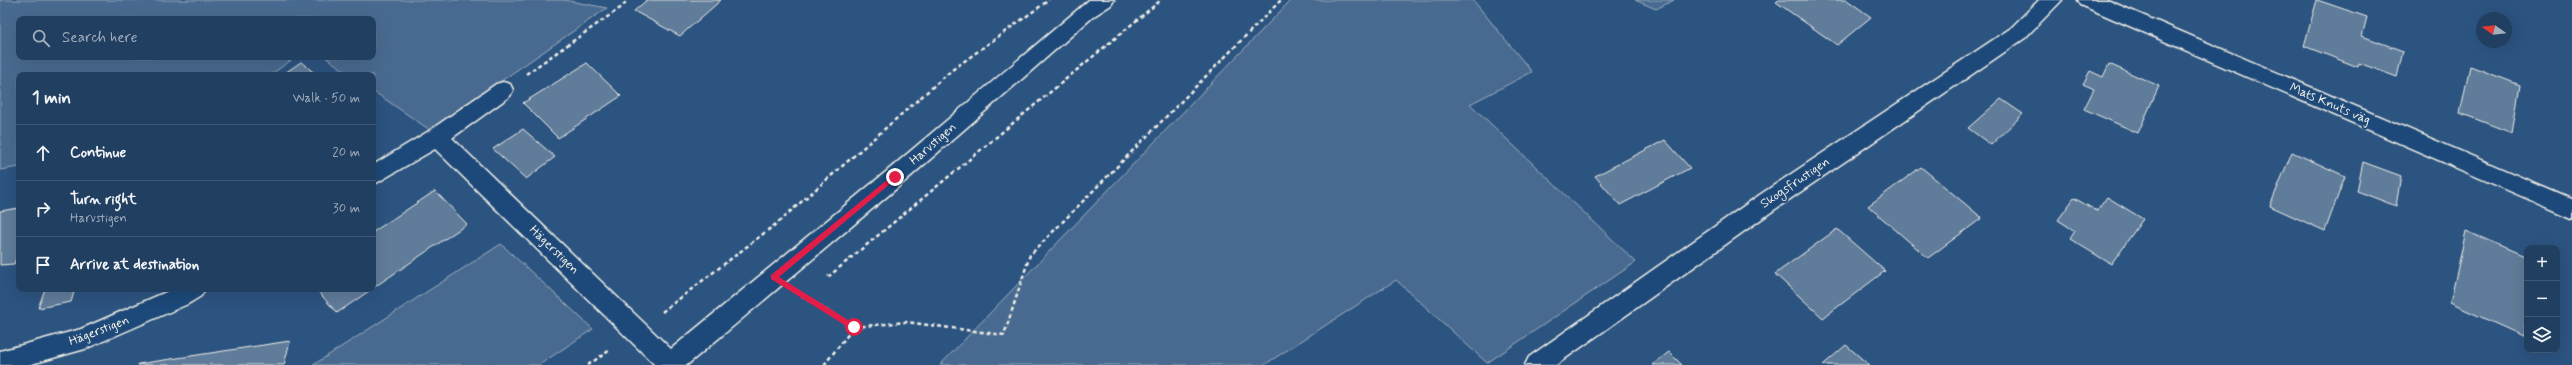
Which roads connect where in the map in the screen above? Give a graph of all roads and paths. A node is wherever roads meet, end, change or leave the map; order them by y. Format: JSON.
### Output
{"nodes":[{"id":1,"x":627,"y":0,"type":"edge"},
{"id":2,"x":1049,"y":0,"type":"edge"},
{"id":3,"x":1104,"y":0,"type":"edge"},
{"id":4,"x":1161,"y":0,"type":"edge"},
{"id":5,"x":1281,"y":0,"type":"edge"},
{"id":6,"x":2052,"y":0,"type":"edge"},
{"id":7,"x":2088,"y":0,"type":"edge"},
{"id":8,"x":503,"y":90,"type":"joint"},
{"id":9,"x":437,"y":136,"type":"junction"},
{"id":10,"x":376,"y":174,"type":"edge"},
{"id":11,"x":2572,"y":209,"type":"edge"},
{"id":12,"x":774,"y":277,"type":"junction"},
{"id":13,"x":823,"y":281,"type":"dead end"},
{"id":14,"x":810,"y":291,"type":"dead end"},
{"id":15,"x":188,"y":292,"type":"edge"},
{"id":16,"x":804,"y":296,"type":"junction"},
{"id":17,"x":798,"y":301,"type":"dead end"},
{"id":18,"x":854,"y":327,"type":"junction"},
{"id":19,"x":638,"y":331,"type":"junction"},
{"id":20,"x":0,"y":362,"type":"edge"},
{"id":21,"x":669,"y":364,"type":"edge"},
{"id":22,"x":588,"y":365,"type":"edge"},
{"id":23,"x":824,"y":365,"type":"edge"},
{"id":24,"x":1537,"y":365,"type":"edge"}],
"edges":[{"from":1,"to":8,"type":"path"},
{"from":2,"to":19,"type":"path"},
{"from":3,"to":12,"type":"street","name":"Harvstigen"},
{"from":4,"to":13,"type":"path"},
{"from":5,"to":18,"type":"path"},
{"from":6,"to":24,"type":"street","name":"Skogsfrustigen"},
{"from":7,"to":11,"type":"street","name":"Mats Knuts väg"},
{"from":8,"to":9,"type":"street"},
{"from":9,"to":10,"type":"street"},
{"from":9,"to":19,"type":"street","name":"Hägerstigen"},
{"from":12,"to":16,"type":"path"},
{"from":12,"to":21,"type":"street","name":"Harvstigen"},
{"from":14,"to":16,"type":"path"},
{"from":15,"to":20,"type":"street","name":"Hägerstigen"},
{"from":16,"to":17,"type":"path"},
{"from":16,"to":18,"type":"path"},
{"from":18,"to":23,"type":"path"},
{"from":19,"to":21,"type":"street","name":"Hägerstigen"},
{"from":19,"to":22,"type":"path"}]}
